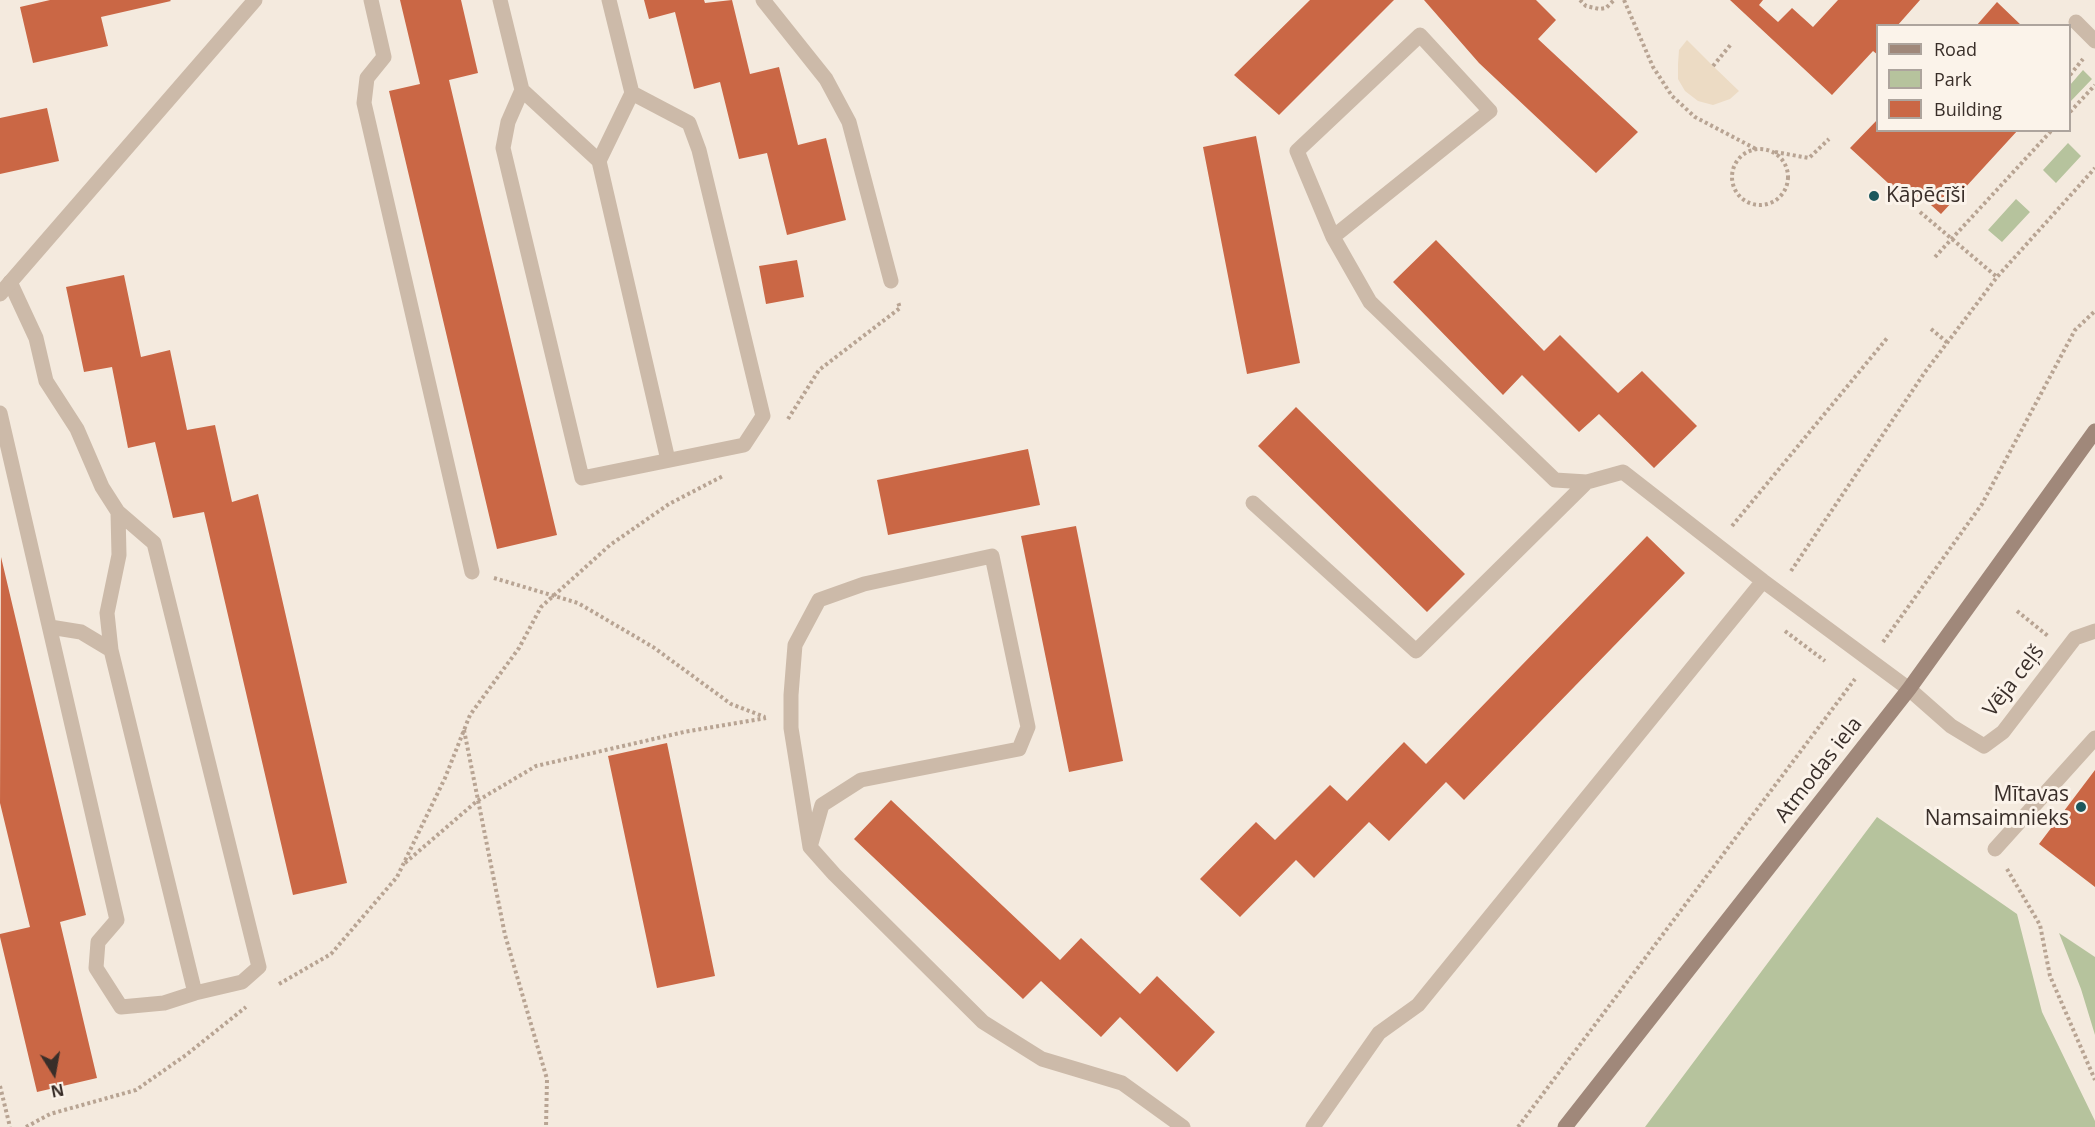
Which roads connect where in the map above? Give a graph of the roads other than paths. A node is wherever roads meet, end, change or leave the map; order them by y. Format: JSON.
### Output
{"nodes":[{"id":1,"x":255,"y":0,"type":"edge"},
{"id":2,"x":371,"y":0,"type":"edge"},
{"id":3,"x":500,"y":0,"type":"edge"},
{"id":4,"x":609,"y":0,"type":"edge"},
{"id":5,"x":764,"y":0,"type":"edge"},
{"id":6,"x":2076,"y":22,"type":"dead end"},
{"id":7,"x":2095,"y":41,"type":"edge"},
{"id":8,"x":522,"y":90,"type":"junction"},
{"id":9,"x":632,"y":93,"type":"junction"},
{"id":10,"x":599,"y":161,"type":"junction"},
{"id":11,"x":1334,"y":237,"type":"junction"},
{"id":12,"x":891,"y":281,"type":"road end"},
{"id":13,"x":5,"y":288,"type":"edge"},
{"id":14,"x":0,"y":413,"type":"edge"},
{"id":15,"x":2095,"y":430,"type":"edge"},
{"id":16,"x":668,"y":460,"type":"junction"},
{"id":17,"x":1587,"y":482,"type":"junction"},
{"id":18,"x":1252,"y":504,"type":"dead end"},
{"id":19,"x":118,"y":512,"type":"junction"},
{"id":20,"x":471,"y":572,"type":"road end"},
{"id":21,"x":1768,"y":584,"type":"junction"},
{"id":22,"x":50,"y":627,"type":"junction"},
{"id":23,"x":2095,"y":631,"type":"edge"},
{"id":24,"x":111,"y":650,"type":"junction"},
{"id":25,"x":1909,"y":689,"type":"junction"},
{"id":26,"x":2095,"y":738,"type":"edge"},
{"id":27,"x":810,"y":847,"type":"junction"},
{"id":28,"x":1995,"y":849,"type":"road end"},
{"id":29,"x":195,"y":993,"type":"junction"},
{"id":30,"x":1183,"y":1127,"type":"edge"},
{"id":31,"x":1312,"y":1127,"type":"edge"},
{"id":32,"x":1565,"y":1127,"type":"edge"}],
"edges":[{"from":1,"to":13,"type":"street"},
{"from":2,"to":20,"type":"street"},
{"from":3,"to":8,"type":"street"},
{"from":4,"to":9,"type":"street"},
{"from":5,"to":12,"type":"street"},
{"from":6,"to":7,"type":"street"},
{"from":8,"to":10,"type":"street"},
{"from":8,"to":16,"type":"street"},
{"from":9,"to":10,"type":"street"},
{"from":9,"to":16,"type":"street"},
{"from":10,"to":16,"type":"street"},
{"from":11,"to":11,"type":"street"},
{"from":11,"to":17,"type":"street"},
{"from":13,"to":19,"type":"street"},
{"from":14,"to":22,"type":"street"},
{"from":15,"to":25,"type":"main road","name":"Atmodas iela"},
{"from":17,"to":18,"type":"street"},
{"from":17,"to":21,"type":"street"},
{"from":19,"to":24,"type":"street"},
{"from":19,"to":29,"type":"street"},
{"from":21,"to":25,"type":"street"},
{"from":21,"to":31,"type":"street"},
{"from":22,"to":24,"type":"street"},
{"from":22,"to":29,"type":"street"},
{"from":23,"to":25,"type":"street","name":"Vēja ceļš"},
{"from":24,"to":29,"type":"street"},
{"from":25,"to":32,"type":"main road","name":"Atmodas iela"},
{"from":26,"to":28,"type":"street"},
{"from":27,"to":27,"type":"street"},
{"from":27,"to":30,"type":"street"}]}
